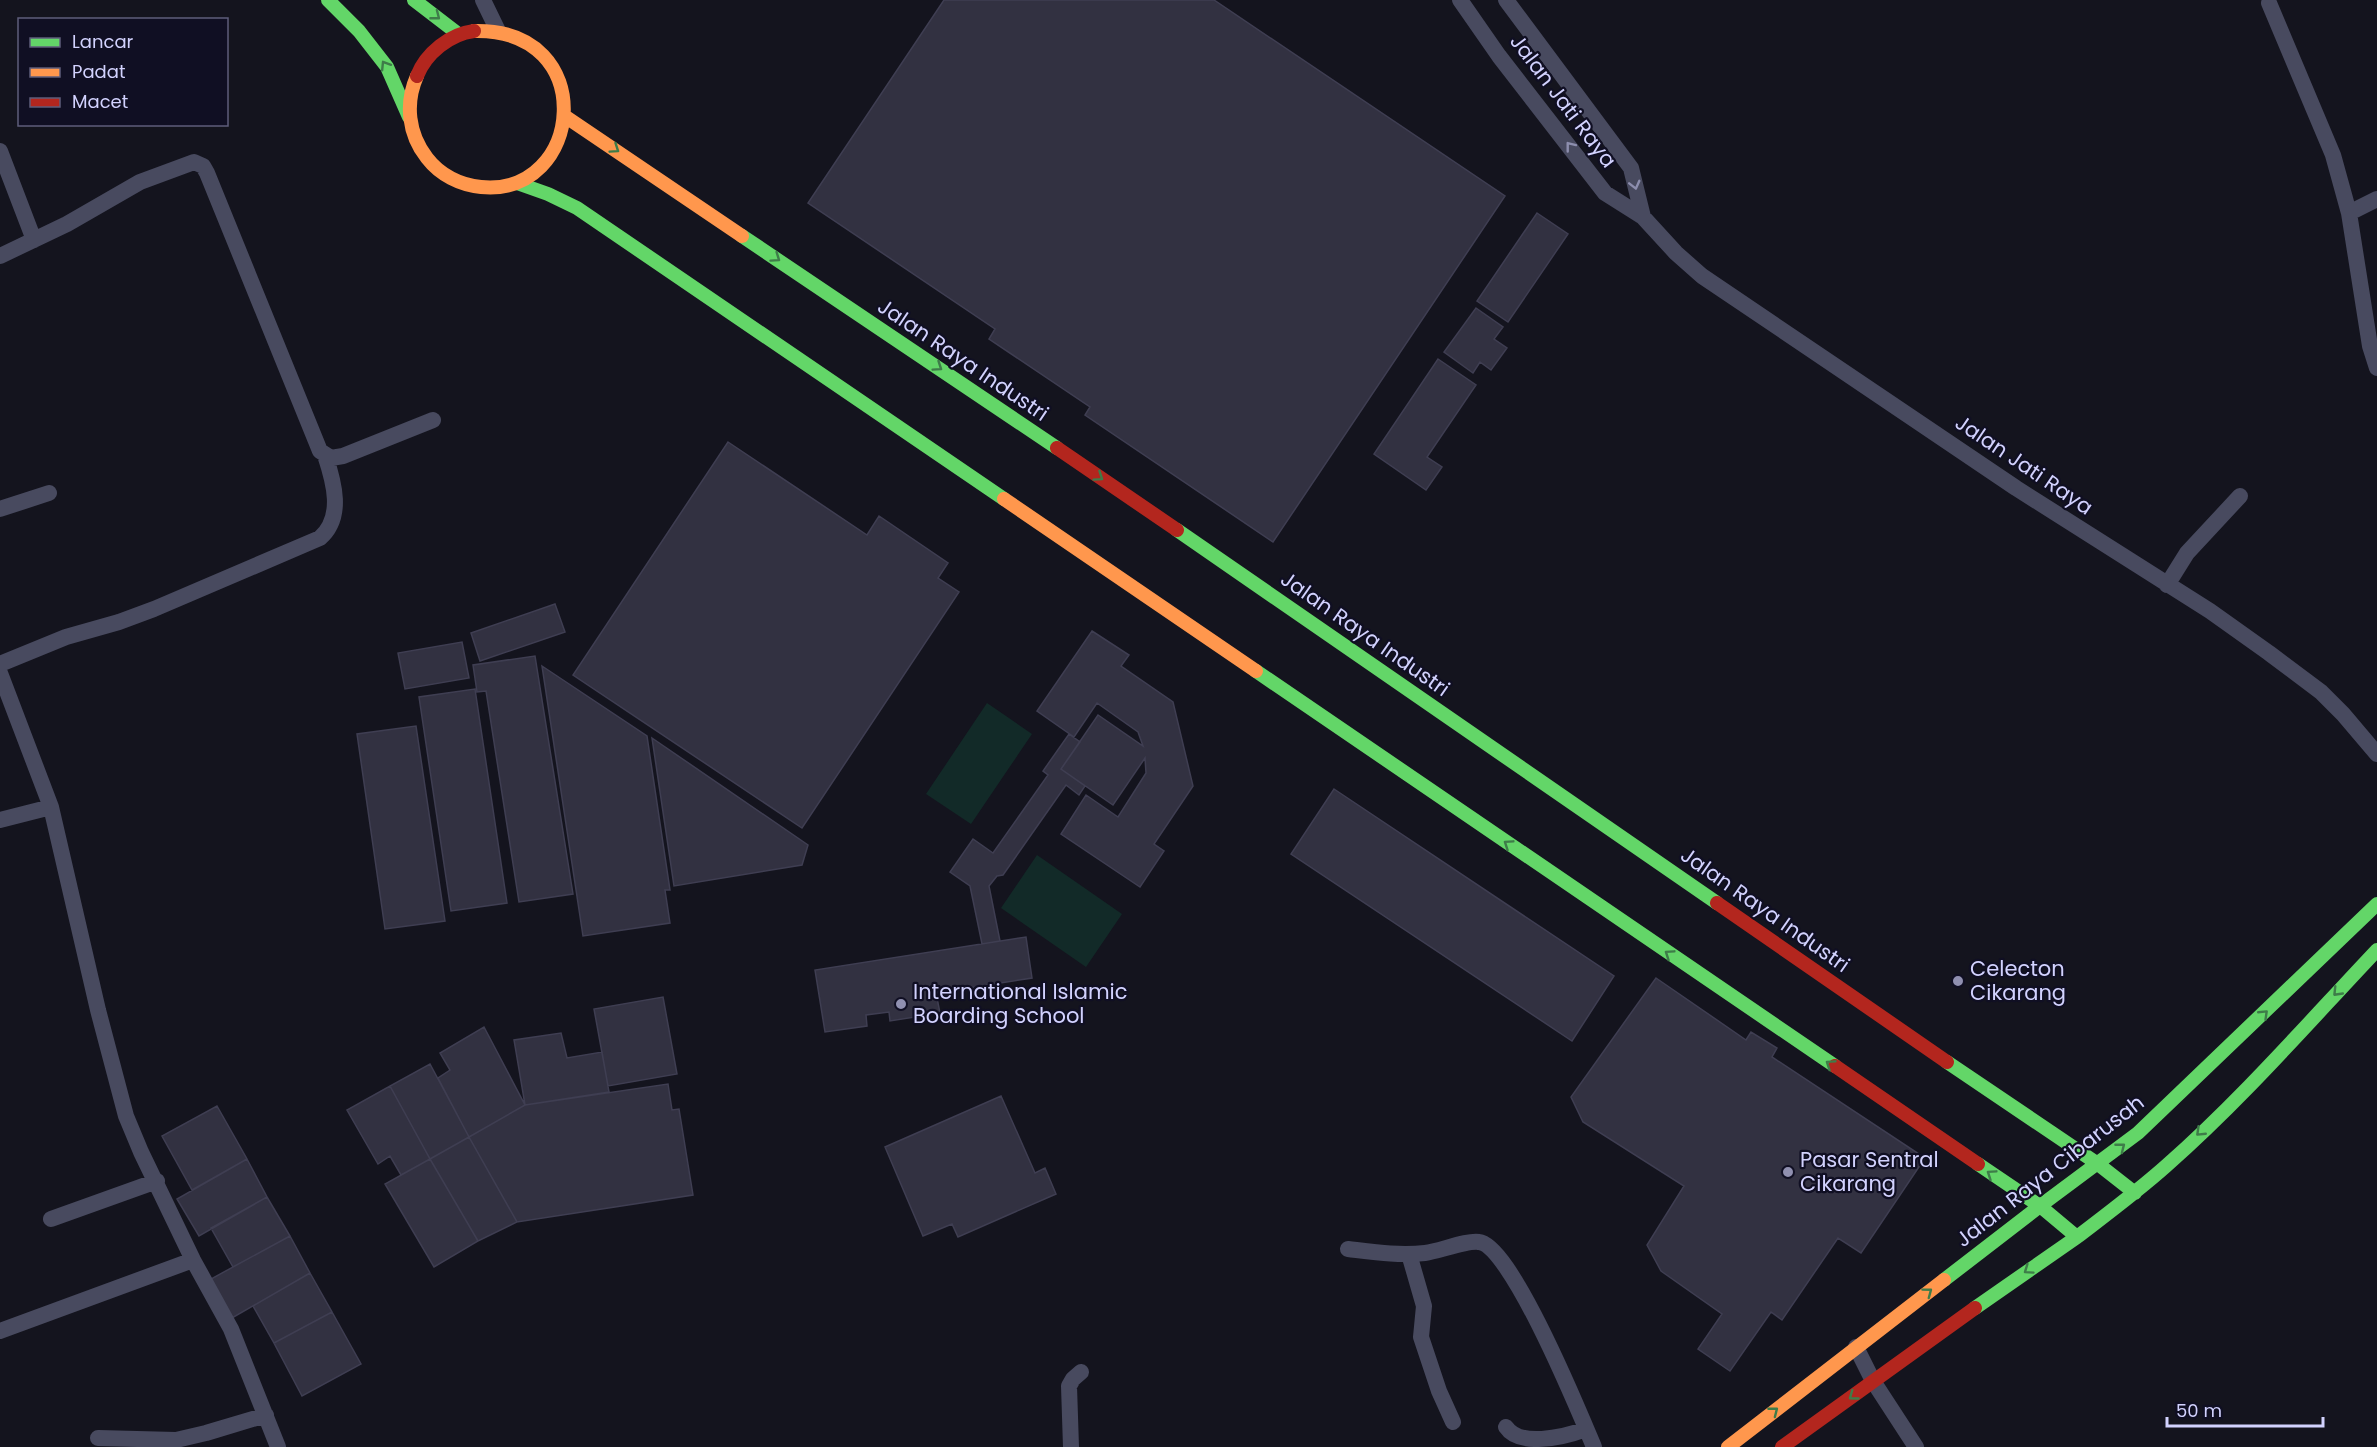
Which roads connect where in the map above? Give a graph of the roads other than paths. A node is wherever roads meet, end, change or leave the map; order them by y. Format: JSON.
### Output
{"nodes":[{"id":1,"x":328,"y":0,"type":"edge"},
{"id":2,"x":414,"y":0,"type":"edge"},
{"id":3,"x":483,"y":0,"type":"edge"},
{"id":4,"x":1506,"y":0,"type":"edge"},
{"id":5,"x":1468,"y":3,"type":"edge"},
{"id":6,"x":2270,"y":3,"type":"dead end"},
{"id":7,"x":498,"y":31,"type":"junction"},
{"id":8,"x":457,"y":33,"type":"junction"},
{"id":9,"x":566,"y":117,"type":"junction"},
{"id":10,"x":409,"y":118,"type":"junction"},
{"id":11,"x":0,"y":151,"type":"edge"},
{"id":12,"x":517,"y":183,"type":"junction"},
{"id":13,"x":2377,"y":199,"type":"edge"},
{"id":14,"x":2349,"y":213,"type":"junction"},
{"id":15,"x":1643,"y":217,"type":"junction"},
{"id":16,"x":34,"y":240,"type":"junction"},
{"id":17,"x":0,"y":256,"type":"edge"},
{"id":18,"x":2377,"y":368,"type":"edge"},
{"id":19,"x":433,"y":420,"type":"dead end"},
{"id":20,"x":325,"y":455,"type":"junction"},
{"id":21,"x":49,"y":493,"type":"dead end"},
{"id":22,"x":2240,"y":496,"type":"dead end"},
{"id":23,"x":0,"y":509,"type":"edge"},
{"id":24,"x":2167,"y":585,"type":"junction"},
{"id":25,"x":0,"y":664,"type":"edge"},
{"id":26,"x":0,"y":674,"type":"edge"},
{"id":27,"x":2377,"y":754,"type":"edge"},
{"id":28,"x":51,"y":807,"type":"junction"},
{"id":29,"x":0,"y":820,"type":"edge"},
{"id":30,"x":2377,"y":904,"type":"edge"},
{"id":31,"x":2377,"y":950,"type":"edge"},
{"id":32,"x":2098,"y":1164,"type":"junction"},
{"id":33,"x":157,"y":1181,"type":"junction"},
{"id":34,"x":2135,"y":1193,"type":"junction"},
{"id":35,"x":2040,"y":1206,"type":"junction"},
{"id":36,"x":51,"y":1219,"type":"dead end"},
{"id":37,"x":2076,"y":1237,"type":"junction"},
{"id":38,"x":1348,"y":1249,"type":"dead end"},
{"id":39,"x":1409,"y":1254,"type":"junction"},
{"id":40,"x":193,"y":1260,"type":"junction"},
{"id":41,"x":0,"y":1332,"type":"edge"},
{"id":42,"x":1856,"y":1347,"type":"junction"},
{"id":43,"x":1081,"y":1372,"type":"dead end"},
{"id":44,"x":1873,"y":1381,"type":"junction"},
{"id":45,"x":266,"y":1415,"type":"junction"},
{"id":46,"x":1453,"y":1422,"type":"dead end"},
{"id":47,"x":1506,"y":1427,"type":"dead end"},
{"id":48,"x":1586,"y":1429,"type":"junction"},
{"id":49,"x":98,"y":1438,"type":"dead end"},
{"id":50,"x":278,"y":1447,"type":"edge"},
{"id":51,"x":1071,"y":1447,"type":"edge"},
{"id":52,"x":1594,"y":1447,"type":"edge"},
{"id":53,"x":1728,"y":1447,"type":"edge"},
{"id":54,"x":1782,"y":1447,"type":"edge"},
{"id":55,"x":1916,"y":1447,"type":"edge"}],
"edges":[{"from":10,"to":1,"type":"main road","one_way":true},
{"from":2,"to":8,"type":"main road","one_way":true},
{"from":3,"to":7,"type":"street"},
{"from":4,"to":15,"type":"street","name":"Jalan Jati Raya","one_way":true},
{"from":15,"to":5,"type":"street","name":"Jalan Jati Raya","one_way":true},
{"from":6,"to":14,"type":"street"},
{"from":7,"to":8,"type":"main road"},
{"from":7,"to":9,"type":"main road"},
{"from":8,"to":10,"type":"main road"},
{"from":9,"to":12,"type":"main road"},
{"from":9,"to":32,"type":"main road","name":"Jalan Raya Industri","one_way":true},
{"from":10,"to":12,"type":"main road"},
{"from":11,"to":16,"type":"street"},
{"from":35,"to":12,"type":"main road","one_way":true},
{"from":13,"to":14,"type":"street"},
{"from":14,"to":18,"type":"street"},
{"from":15,"to":24,"type":"street","name":"Jalan Jati Raya"},
{"from":16,"to":17,"type":"street"},
{"from":16,"to":20,"type":"street"},
{"from":19,"to":20,"type":"street"},
{"from":20,"to":25,"type":"street"},
{"from":21,"to":23,"type":"street"},
{"from":22,"to":24,"type":"street"},
{"from":24,"to":27,"type":"street","name":"Jalan Jati Raya"},
{"from":26,"to":28,"type":"street"},
{"from":28,"to":29,"type":"street"},
{"from":28,"to":33,"type":"street"},
{"from":32,"to":30,"type":"main road","name":"Jalan Raya Cibarusah","one_way":true},
{"from":31,"to":34,"type":"main road","one_way":true},
{"from":32,"to":34,"type":"main road","name":"Jalan Raya Industri"},
{"from":32,"to":35,"type":"main road","name":"Jalan Raya Cibarusah"},
{"from":33,"to":36,"type":"street"},
{"from":33,"to":40,"type":"street"},
{"from":34,"to":37,"type":"main road"},
{"from":35,"to":37,"type":"main road"},
{"from":42,"to":35,"type":"main road","name":"Jalan Raya Cibarusah","one_way":true},
{"from":37,"to":44,"type":"main road","one_way":true},
{"from":38,"to":39,"type":"street"},
{"from":39,"to":46,"type":"street"},
{"from":39,"to":48,"type":"street"},
{"from":40,"to":41,"type":"street"},
{"from":40,"to":45,"type":"street"},
{"from":42,"to":44,"type":"street"},
{"from":53,"to":42,"type":"main road","name":"Jalan Raya Cibarusah","one_way":true},
{"from":43,"to":51,"type":"street"},
{"from":44,"to":54,"type":"main road","one_way":true},
{"from":44,"to":55,"type":"street"},
{"from":45,"to":49,"type":"street"},
{"from":45,"to":50,"type":"street"},
{"from":47,"to":48,"type":"street"},
{"from":48,"to":52,"type":"street"}]}
